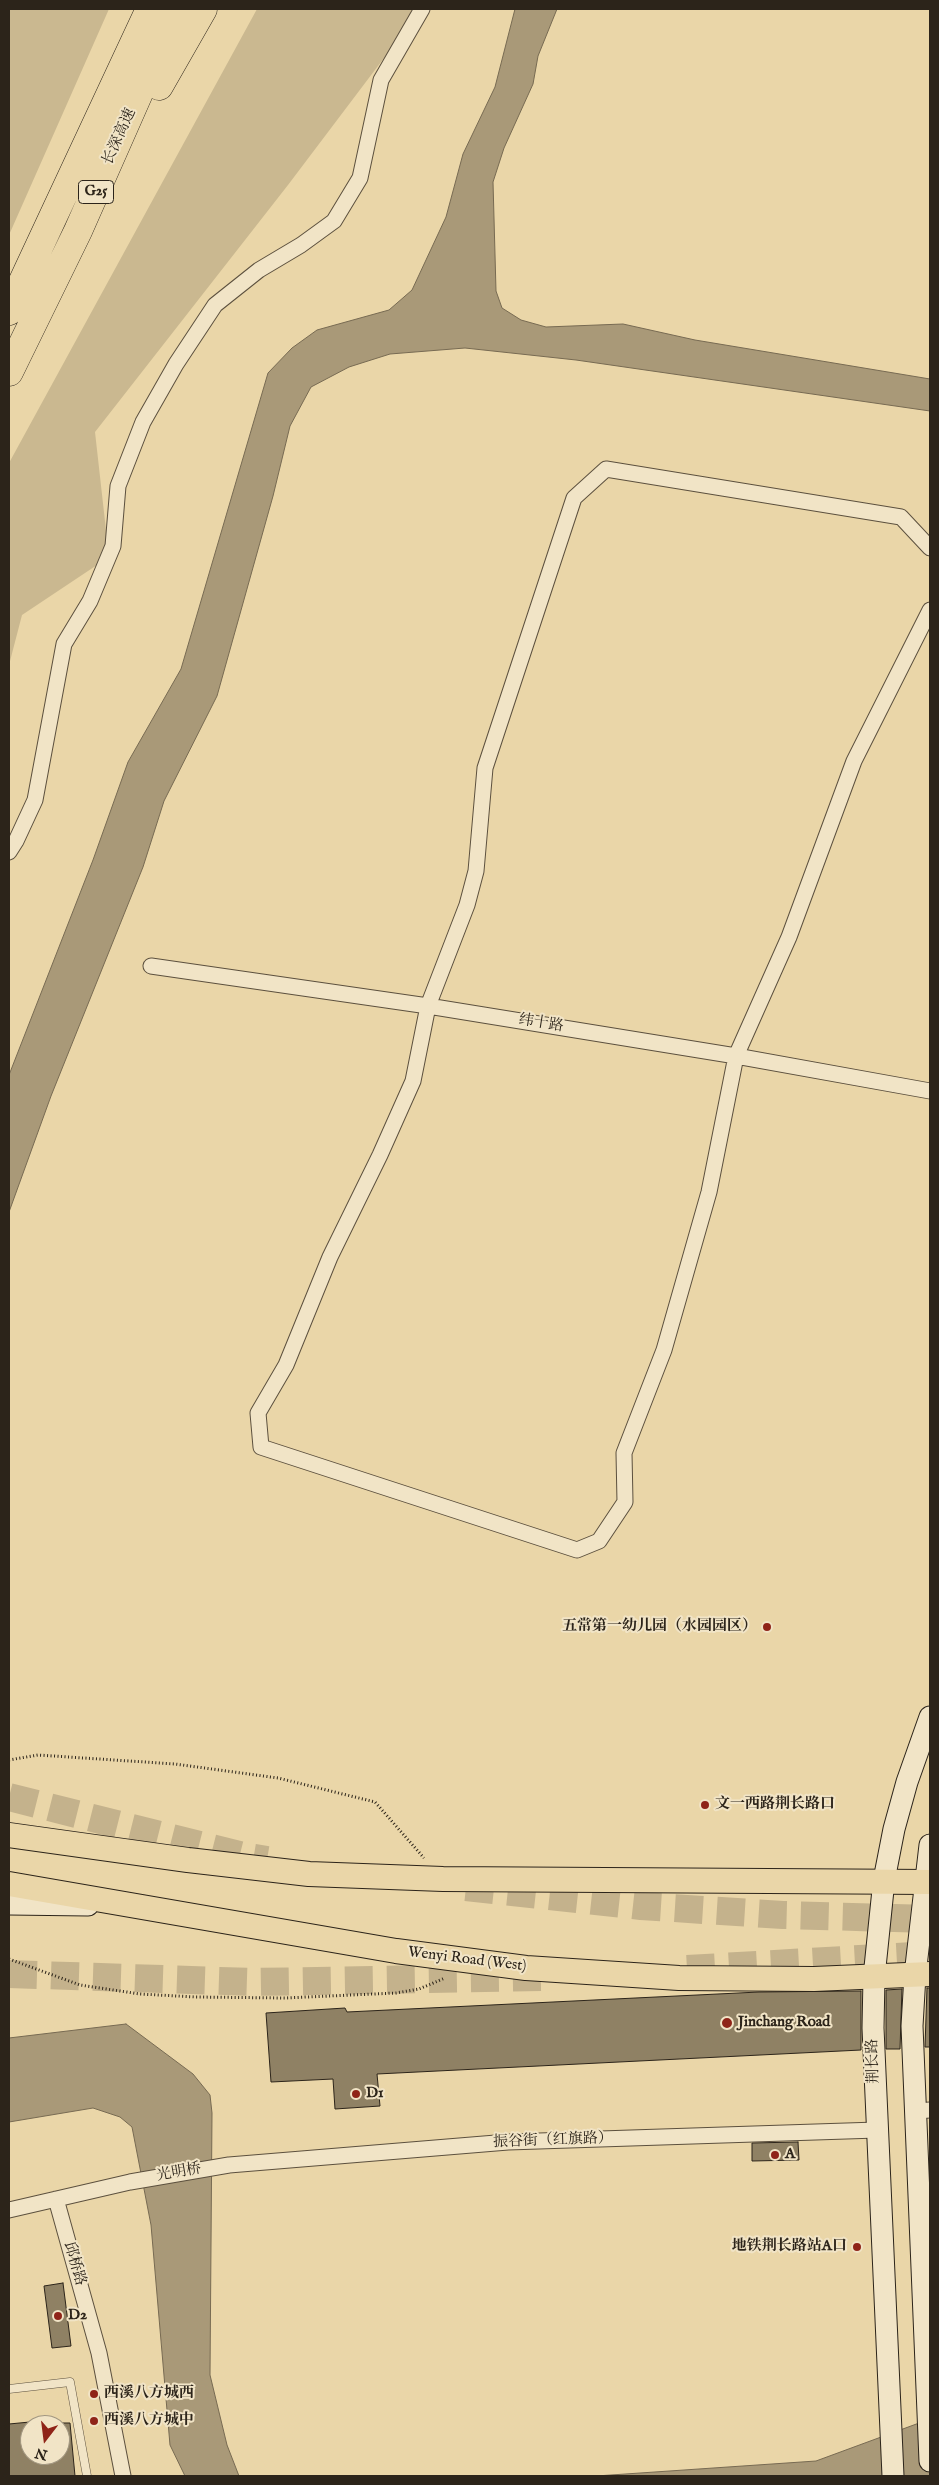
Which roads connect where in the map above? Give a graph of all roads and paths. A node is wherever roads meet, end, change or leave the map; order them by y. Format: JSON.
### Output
{"nodes":[{"id":1,"x":150,"y":9,"type":"edge"},
{"id":2,"x":176,"y":9,"type":"edge"},
{"id":3,"x":203,"y":9,"type":"edge"},
{"id":4,"x":422,"y":9,"type":"edge"},
{"id":5,"x":78,"y":231,"type":"junction"},
{"id":6,"x":9,"y":312,"type":"edge"},
{"id":7,"x":9,"y":372,"type":"edge"},
{"id":8,"x":930,"y":548,"type":"edge"},
{"id":9,"x":930,"y":610,"type":"edge"},
{"id":10,"x":9,"y":852,"type":"edge"},
{"id":11,"x":151,"y":966,"type":"dead end"},
{"id":12,"x":428,"y":1006,"type":"junction"},
{"id":13,"x":736,"y":1056,"type":"junction"},
{"id":14,"x":930,"y":1091,"type":"edge"},
{"id":15,"x":930,"y":1717,"type":"edge"},
{"id":16,"x":9,"y":1760,"type":"edge"},
{"id":17,"x":9,"y":1835,"type":"edge"},
{"id":18,"x":930,"y":1845,"type":"edge"},
{"id":19,"x":443,"y":1879,"type":"junction"},
{"id":20,"x":884,"y":1880,"type":"junction"},
{"id":21,"x":927,"y":1882,"type":"edge"},
{"id":22,"x":9,"y":1884,"type":"edge"},
{"id":23,"x":9,"y":1904,"type":"edge"},
{"id":24,"x":124,"y":1905,"type":"junction"},
{"id":25,"x":9,"y":1958,"type":"edge"},
{"id":26,"x":922,"y":1974,"type":"edge"},
{"id":27,"x":874,"y":1977,"type":"junction"},
{"id":28,"x":446,"y":1978,"type":"dead end"},
{"id":29,"x":923,"y":2111,"type":"edge"},
{"id":30,"x":877,"y":2130,"type":"junction"},
{"id":31,"x":229,"y":2165,"type":"joint"},
{"id":32,"x":56,"y":2199,"type":"junction"},
{"id":33,"x":9,"y":2210,"type":"edge"},
{"id":34,"x":9,"y":2389,"type":"edge"},
{"id":35,"x":930,"y":2461,"type":"edge"},
{"id":36,"x":87,"y":2476,"type":"edge"},
{"id":37,"x":123,"y":2476,"type":"edge"},
{"id":38,"x":893,"y":2476,"type":"edge"}],
"edges":[{"from":1,"to":6,"type":"highway","name":"长深高速","number":"G25"},
{"from":2,"to":5,"type":"highway","name":"长深高速","number":"G25"},
{"from":3,"to":5,"type":"highway"},
{"from":4,"to":10,"type":"street"},
{"from":5,"to":7,"type":"highway","name":"长深高速","number":"G25"},
{"from":8,"to":12,"type":"street"},
{"from":9,"to":13,"type":"street"},
{"from":11,"to":12,"type":"street","name":"纬十路"},
{"from":12,"to":13,"type":"street","name":"纬十路"},
{"from":12,"to":13,"type":"street"},
{"from":13,"to":14,"type":"street","name":"纬十路"},
{"from":15,"to":20,"type":"main road","name":"荆长路"},
{"from":16,"to":19,"type":"path"},
{"from":17,"to":19,"type":"main road"},
{"from":18,"to":21,"type":"main road"},
{"from":19,"to":20,"type":"main road"},
{"from":20,"to":21,"type":"main road"},
{"from":20,"to":27,"type":"main road","name":"荆长路"},
{"from":21,"to":26,"type":"main road"},
{"from":22,"to":24,"type":"main road","name":"Wenyi Road (West)"},
{"from":23,"to":24,"type":"main road"},
{"from":24,"to":27,"type":"main road","name":"Wenyi Road (West)"},
{"from":25,"to":28,"type":"path"},
{"from":26,"to":27,"type":"main road","name":"Wenyi Road (West)"},
{"from":26,"to":29,"type":"main road"},
{"from":27,"to":30,"type":"main road","name":"荆长路"},
{"from":29,"to":35,"type":"main road"},
{"from":30,"to":31,"type":"street","name":"振谷街（红旗路）"},
{"from":30,"to":38,"type":"main road","name":"荆长路"},
{"from":31,"to":32,"type":"street","name":"光明桥"},
{"from":32,"to":33,"type":"street"},
{"from":32,"to":37,"type":"street","name":"邱桥路"},
{"from":34,"to":36,"type":"lane"}]}
